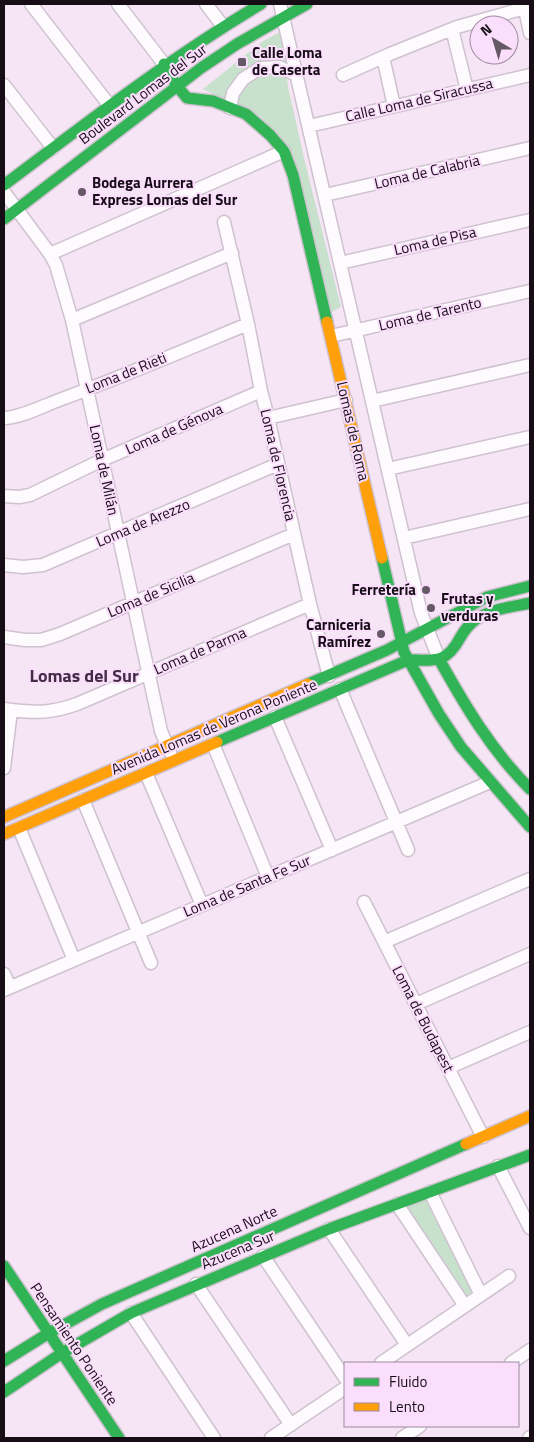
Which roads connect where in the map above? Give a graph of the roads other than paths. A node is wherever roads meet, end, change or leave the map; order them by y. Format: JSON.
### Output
{"nodes":[{"id":1,"x":31,"y":4,"type":"edge"},
{"id":2,"x":118,"y":4,"type":"edge"},
{"id":3,"x":206,"y":4,"type":"edge"},
{"id":4,"x":261,"y":4,"type":"edge"},
{"id":5,"x":280,"y":4,"type":"edge"},
{"id":6,"x":307,"y":4,"type":"edge"},
{"id":7,"x":524,"y":6,"type":"edge"},
{"id":8,"x":283,"y":17,"type":"junction"},
{"id":9,"x":222,"y":25,"type":"junction"},
{"id":10,"x":452,"y":29,"type":"junction"},
{"id":11,"x":530,"y":33,"type":"edge"},
{"id":12,"x":383,"y":57,"type":"junction"},
{"id":13,"x":164,"y":64,"type":"junction"},
{"id":14,"x":297,"y":75,"type":"junction"},
{"id":15,"x":343,"y":75,"type":"dead end"},
{"id":16,"x":530,"y":75,"type":"edge"},
{"id":17,"x":4,"y":85,"type":"edge"},
{"id":18,"x":177,"y":86,"type":"junction"},
{"id":19,"x":467,"y":90,"type":"junction"},
{"id":20,"x":110,"y":106,"type":"junction"},
{"id":21,"x":394,"y":106,"type":"junction"},
{"id":22,"x":230,"y":108,"type":"junction"},
{"id":23,"x":308,"y":126,"type":"junction"},
{"id":24,"x":53,"y":148,"type":"junction"},
{"id":25,"x":530,"y":148,"type":"edge"},
{"id":26,"x":284,"y":152,"type":"junction"},
{"id":27,"x":4,"y":185,"type":"edge"},
{"id":28,"x":4,"y":192,"type":"edge"},
{"id":29,"x":324,"y":195,"type":"junction"},
{"id":30,"x":16,"y":209,"type":"junction"},
{"id":31,"x":4,"y":219,"type":"edge"},
{"id":32,"x":530,"y":220,"type":"edge"},
{"id":33,"x":224,"y":222,"type":"dead end"},
{"id":34,"x":232,"y":253,"type":"junction"},
{"id":35,"x":50,"y":254,"type":"junction"},
{"id":36,"x":340,"y":263,"type":"junction"},
{"id":37,"x":530,"y":291,"type":"edge"},
{"id":38,"x":72,"y":320,"type":"junction"},
{"id":39,"x":248,"y":324,"type":"junction"},
{"id":40,"x":356,"y":330,"type":"junction"},
{"id":41,"x":330,"y":336,"type":"junction"},
{"id":42,"x":530,"y":366,"type":"edge"},
{"id":43,"x":86,"y":390,"type":"junction"},
{"id":44,"x":261,"y":391,"type":"junction"},
{"id":45,"x":346,"y":400,"type":"junction"},
{"id":46,"x":372,"y":401,"type":"junction"},
{"id":47,"x":4,"y":418,"type":"edge"},
{"id":48,"x":268,"y":418,"type":"junction"},
{"id":49,"x":530,"y":437,"type":"edge"},
{"id":50,"x":102,"y":460,"type":"junction"},
{"id":51,"x":278,"y":464,"type":"junction"},
{"id":52,"x":388,"y":469,"type":"junction"},
{"id":53,"x":4,"y":496,"type":"edge"},
{"id":54,"x":530,"y":509,"type":"edge"},
{"id":55,"x":118,"y":533,"type":"junction"},
{"id":56,"x":294,"y":534,"type":"junction"},
{"id":57,"x":404,"y":538,"type":"junction"},
{"id":58,"x":4,"y":565,"type":"edge"},
{"id":59,"x":530,"y":586,"type":"edge"},
{"id":60,"x":133,"y":603,"type":"junction"},
{"id":61,"x":530,"y":603,"type":"edge"},
{"id":62,"x":310,"y":604,"type":"junction"},
{"id":63,"x":428,"y":629,"type":"junction"},
{"id":64,"x":4,"y":637,"type":"edge"},
{"id":65,"x":402,"y":643,"type":"junction"},
{"id":66,"x":440,"y":659,"type":"junction"},
{"id":67,"x":408,"y":660,"type":"junction"},
{"id":68,"x":149,"y":673,"type":"junction"},
{"id":69,"x":329,"y":676,"type":"junction"},
{"id":70,"x":340,"y":689,"type":"junction"},
{"id":71,"x":8,"y":710,"type":"edge"},
{"id":72,"x":275,"y":717,"type":"junction"},
{"id":73,"x":213,"y":744,"type":"junction"},
{"id":74,"x":167,"y":746,"type":"junction"},
{"id":75,"x":173,"y":761,"type":"junction"},
{"id":76,"x":4,"y":768,"type":"edge"},
{"id":77,"x":146,"y":773,"type":"junction"},
{"id":78,"x":490,"y":782,"type":"junction"},
{"id":79,"x":530,"y":789,"type":"edge"},
{"id":80,"x":83,"y":800,"type":"junction"},
{"id":81,"x":4,"y":816,"type":"edge"},
{"id":82,"x":396,"y":822,"type":"junction"},
{"id":83,"x":530,"y":827,"type":"edge"},
{"id":84,"x":19,"y":828,"type":"junction"},
{"id":85,"x":4,"y":834,"type":"edge"},
{"id":86,"x":332,"y":850,"type":"junction"},
{"id":87,"x":408,"y":850,"type":"dead end"},
{"id":88,"x":268,"y":877,"type":"junction"},
{"id":89,"x":530,"y":879,"type":"edge"},
{"id":90,"x":364,"y":902,"type":"dead end"},
{"id":91,"x":202,"y":905,"type":"junction"},
{"id":92,"x":138,"y":932,"type":"junction"},
{"id":93,"x":384,"y":942,"type":"junction"},
{"id":94,"x":530,"y":954,"type":"edge"},
{"id":95,"x":74,"y":960,"type":"junction"},
{"id":96,"x":151,"y":963,"type":"dead end"},
{"id":97,"x":4,"y":974,"type":"edge"},
{"id":98,"x":7,"y":988,"type":"edge"},
{"id":99,"x":416,"y":1004,"type":"junction"},
{"id":100,"x":530,"y":1032,"type":"edge"},
{"id":101,"x":448,"y":1068,"type":"junction"},
{"id":102,"x":530,"y":1116,"type":"edge"},
{"id":103,"x":483,"y":1137,"type":"junction"},
{"id":104,"x":530,"y":1154,"type":"edge"},
{"id":105,"x":498,"y":1166,"type":"junction"},
{"id":106,"x":430,"y":1192,"type":"junction"},
{"id":107,"x":397,"y":1204,"type":"junction"},
{"id":108,"x":530,"y":1226,"type":"edge"},
{"id":109,"x":330,"y":1229,"type":"junction"},
{"id":110,"x":263,"y":1256,"type":"junction"},
{"id":111,"x":4,"y":1266,"type":"edge"},
{"id":112,"x":509,"y":1276,"type":"dead end"},
{"id":113,"x":196,"y":1284,"type":"junction"},
{"id":114,"x":481,"y":1295,"type":"junction"},
{"id":115,"x":466,"y":1306,"type":"junction"},
{"id":116,"x":131,"y":1313,"type":"junction"},
{"id":117,"x":49,"y":1333,"type":"junction"},
{"id":118,"x":407,"y":1346,"type":"junction"},
{"id":119,"x":530,"y":1350,"type":"edge"},
{"id":120,"x":62,"y":1353,"type":"junction"},
{"id":121,"x":4,"y":1361,"type":"edge"},
{"id":122,"x":383,"y":1362,"type":"edge"},
{"id":123,"x":512,"y":1362,"type":"edge"},
{"id":124,"x":344,"y":1377,"type":"edge"},
{"id":125,"x":344,"y":1389,"type":"edge"},
{"id":126,"x":4,"y":1392,"type":"edge"},
{"id":127,"x":291,"y":1425,"type":"junction"},
{"id":128,"x":418,"y":1427,"type":"edge"},
{"id":129,"x":119,"y":1438,"type":"edge"},
{"id":130,"x":214,"y":1438,"type":"edge"},
{"id":131,"x":271,"y":1438,"type":"edge"},
{"id":132,"x":402,"y":1438,"type":"edge"}],
"edges":[{"from":1,"to":20,"type":"street"},
{"from":2,"to":13,"type":"street"},
{"from":3,"to":9,"type":"street"},
{"from":4,"to":9,"type":"street","name":"Boulevard Lomas del Sur"},
{"from":5,"to":8,"type":"street","name":"Lomas de Roma"},
{"from":6,"to":8,"type":"street","name":"Boulevard Lomas del Sur"},
{"from":7,"to":10,"type":"street"},
{"from":7,"to":11,"type":"street"},
{"from":8,"to":14,"type":"street","name":"Lomas de Roma"},
{"from":8,"to":18,"type":"street","name":"Boulevard Lomas del Sur"},
{"from":9,"to":13,"type":"street","name":"Boulevard Lomas del Sur"},
{"from":10,"to":12,"type":"street"},
{"from":10,"to":19,"type":"street"},
{"from":12,"to":15,"type":"street"},
{"from":12,"to":21,"type":"street"},
{"from":13,"to":18,"type":"street","name":"Lomas de Roma"},
{"from":13,"to":20,"type":"street","name":"Boulevard Lomas del Sur"},
{"from":14,"to":22,"type":"street"},
{"from":14,"to":23,"type":"street","name":"Lomas de Roma"},
{"from":16,"to":19,"type":"street","name":"Calle Loma de Siracussa"},
{"from":17,"to":24,"type":"street"},
{"from":18,"to":22,"type":"street","name":"Lomas de Roma"},
{"from":18,"to":30,"type":"street","name":"Boulevard Lomas del Sur"},
{"from":19,"to":21,"type":"street","name":"Calle Loma de Siracussa"},
{"from":20,"to":24,"type":"street","name":"Boulevard Lomas del Sur"},
{"from":21,"to":23,"type":"street","name":"Calle Loma de Siracussa"},
{"from":22,"to":26,"type":"street","name":"Lomas de Roma"},
{"from":23,"to":29,"type":"street","name":"Lomas de Roma"},
{"from":24,"to":27,"type":"street","name":"Boulevard Lomas del Sur"},
{"from":25,"to":29,"type":"street","name":"Loma de Calabria"},
{"from":26,"to":35,"type":"street"},
{"from":26,"to":41,"type":"street","name":"Lomas de Roma"},
{"from":28,"to":30,"type":"street","name":"Loma de Milán"},
{"from":29,"to":36,"type":"street","name":"Lomas de Roma"},
{"from":30,"to":31,"type":"street","name":"Boulevard Lomas del Sur"},
{"from":30,"to":35,"type":"street","name":"Loma de Milán"},
{"from":32,"to":36,"type":"street","name":"Loma de Pisa"},
{"from":33,"to":34,"type":"street","name":"Loma de Florencia"},
{"from":34,"to":38,"type":"street"},
{"from":34,"to":39,"type":"street","name":"Loma de Florencia"},
{"from":35,"to":38,"type":"street","name":"Loma de Milán"},
{"from":36,"to":40,"type":"street","name":"Lomas de Roma"},
{"from":37,"to":40,"type":"street","name":"Loma de Tarento"},
{"from":38,"to":43,"type":"street","name":"Loma de Milán"},
{"from":39,"to":43,"type":"street","name":"Loma de Rieti"},
{"from":39,"to":44,"type":"street","name":"Loma de Florencia"},
{"from":40,"to":41,"type":"street","name":"Loma de Tarento"},
{"from":40,"to":46,"type":"street","name":"Lomas de Roma"},
{"from":41,"to":45,"type":"street","name":"Lomas de Roma"},
{"from":42,"to":46,"type":"street"},
{"from":43,"to":47,"type":"street","name":"Loma de Rieti"},
{"from":43,"to":50,"type":"street","name":"Loma de Milán"},
{"from":44,"to":48,"type":"street","name":"Loma de Florencia"},
{"from":44,"to":50,"type":"street","name":"Loma de Génova"},
{"from":45,"to":48,"type":"street"},
{"from":45,"to":65,"type":"street","name":"Lomas de Roma"},
{"from":46,"to":52,"type":"street","name":"Lomas de Roma"},
{"from":48,"to":51,"type":"street","name":"Loma de Florencia"},
{"from":49,"to":52,"type":"street"},
{"from":50,"to":53,"type":"street","name":"Loma de Génova"},
{"from":50,"to":55,"type":"street","name":"Loma de Milán"},
{"from":51,"to":55,"type":"street","name":"Loma de Arezzo"},
{"from":51,"to":56,"type":"street","name":"Loma de Florencia"},
{"from":52,"to":57,"type":"street","name":"Lomas de Roma"},
{"from":54,"to":57,"type":"street"},
{"from":55,"to":58,"type":"street","name":"Loma de Arezzo"},
{"from":55,"to":60,"type":"street","name":"Loma de Milán"},
{"from":56,"to":60,"type":"street","name":"Loma de Sicilia"},
{"from":56,"to":62,"type":"street","name":"Loma de Florencia"},
{"from":57,"to":63,"type":"street","name":"Lomas de Roma"},
{"from":59,"to":63,"type":"street","name":"Avenida Lomas de Verona Poniente"},
{"from":60,"to":64,"type":"street","name":"Loma de Sicilia"},
{"from":60,"to":68,"type":"street","name":"Loma de Milán"},
{"from":61,"to":66,"type":"street"},
{"from":62,"to":68,"type":"street","name":"Loma de Parma"},
{"from":62,"to":69,"type":"street","name":"Loma de Florencia"},
{"from":63,"to":65,"type":"street","name":"Avenida Lomas de Verona Poniente"},
{"from":63,"to":66,"type":"street","name":"Lomas de Roma"},
{"from":65,"to":67,"type":"street","name":"Lomas de Roma"},
{"from":65,"to":69,"type":"street","name":"Avenida Lomas de Verona Poniente"},
{"from":66,"to":67,"type":"street","name":"Avenida Lomas de Verona Poniente"},
{"from":66,"to":79,"type":"street","name":"Lomas de Roma"},
{"from":67,"to":70,"type":"street","name":"Avenida Lomas de Verona Poniente"},
{"from":67,"to":78,"type":"street","name":"Lomas de Roma"},
{"from":68,"to":71,"type":"street","name":"Loma de Parma"},
{"from":68,"to":74,"type":"street","name":"Loma de Milán"},
{"from":69,"to":74,"type":"street","name":"Avenida Lomas de Verona Poniente"},
{"from":70,"to":72,"type":"street","name":"Avenida Lomas de Verona Poniente"},
{"from":70,"to":82,"type":"street"},
{"from":71,"to":76,"type":"street"},
{"from":72,"to":73,"type":"street","name":"Avenida Lomas de Verona Poniente"},
{"from":72,"to":86,"type":"street"},
{"from":73,"to":75,"type":"street","name":"Avenida Lomas de Verona Poniente"},
{"from":73,"to":88,"type":"street"},
{"from":74,"to":75,"type":"street","name":"Loma de Milán"},
{"from":74,"to":81,"type":"street","name":"Avenida Lomas de Verona Poniente"},
{"from":75,"to":77,"type":"street","name":"Avenida Lomas de Verona Poniente"},
{"from":77,"to":80,"type":"street","name":"Avenida Lomas de Verona Poniente"},
{"from":77,"to":91,"type":"street"},
{"from":78,"to":82,"type":"street","name":"Loma de Santa Fe Sur"},
{"from":78,"to":83,"type":"street","name":"Lomas de Roma"},
{"from":80,"to":84,"type":"street","name":"Avenida Lomas de Verona Poniente"},
{"from":80,"to":92,"type":"street"},
{"from":82,"to":86,"type":"street","name":"Loma de Santa Fe Sur"},
{"from":82,"to":87,"type":"street"},
{"from":84,"to":85,"type":"street","name":"Avenida Lomas de Verona Poniente"},
{"from":84,"to":95,"type":"street"},
{"from":86,"to":88,"type":"street","name":"Loma de Santa Fe Sur"},
{"from":88,"to":91,"type":"street","name":"Loma de Santa Fe Sur"},
{"from":89,"to":93,"type":"street"},
{"from":90,"to":93,"type":"street","name":"Loma de Budapest"},
{"from":91,"to":92,"type":"street","name":"Loma de Santa Fe Sur"},
{"from":92,"to":95,"type":"street","name":"Loma de Santa Fe Sur"},
{"from":92,"to":96,"type":"street"},
{"from":93,"to":99,"type":"street","name":"Loma de Budapest"},
{"from":94,"to":99,"type":"street"},
{"from":95,"to":98,"type":"street","name":"Loma de Santa Fe Sur"},
{"from":97,"to":98,"type":"street"},
{"from":99,"to":101,"type":"street","name":"Loma de Budapest"},
{"from":100,"to":101,"type":"street"},
{"from":101,"to":103,"type":"street","name":"Loma de Budapest"},
{"from":102,"to":103,"type":"street","name":"Azucena Norte"},
{"from":103,"to":117,"type":"street","name":"Azucena Norte"},
{"from":104,"to":105,"type":"street","name":"Azucena Sur"},
{"from":105,"to":106,"type":"street","name":"Azucena Sur"},
{"from":105,"to":108,"type":"street"},
{"from":106,"to":107,"type":"street","name":"Azucena Sur"},
{"from":106,"to":114,"type":"street"},
{"from":107,"to":109,"type":"street","name":"Azucena Sur"},
{"from":107,"to":115,"type":"street"},
{"from":109,"to":110,"type":"street","name":"Azucena Sur"},
{"from":109,"to":118,"type":"street"},
{"from":110,"to":113,"type":"street","name":"Azucena Sur"},
{"from":110,"to":124,"type":"street"},
{"from":111,"to":117,"type":"street","name":"Pensamiento Poniente"},
{"from":112,"to":114,"type":"street"},
{"from":113,"to":116,"type":"street","name":"Azucena Sur"},
{"from":113,"to":127,"type":"street"},
{"from":114,"to":115,"type":"street"},
{"from":115,"to":118,"type":"street"},
{"from":116,"to":120,"type":"street","name":"Azucena Sur"},
{"from":116,"to":130,"type":"street"},
{"from":117,"to":120,"type":"street","name":"Pensamiento Poniente"},
{"from":117,"to":121,"type":"street","name":"Azucena Norte"},
{"from":118,"to":122,"type":"street"},
{"from":119,"to":123,"type":"street"},
{"from":120,"to":126,"type":"street","name":"Azucena Sur"},
{"from":120,"to":129,"type":"street","name":"Pensamiento Poniente"},
{"from":125,"to":127,"type":"street"},
{"from":127,"to":131,"type":"street"},
{"from":128,"to":132,"type":"street"}]}
